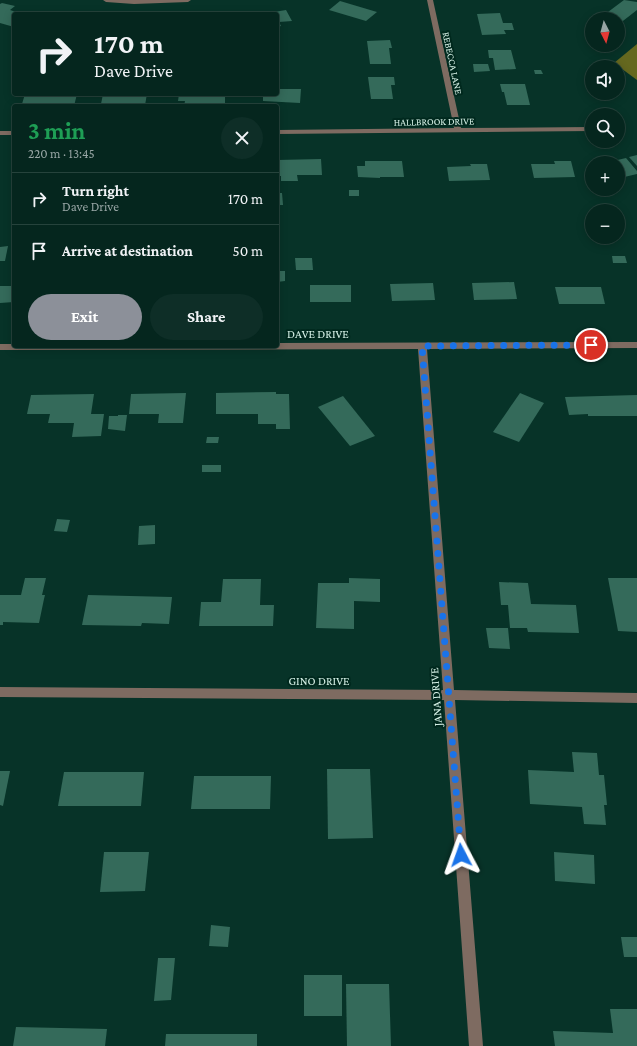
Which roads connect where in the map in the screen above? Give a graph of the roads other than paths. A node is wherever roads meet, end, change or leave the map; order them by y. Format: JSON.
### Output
{"nodes":[{"id":1,"x":106,"y":0,"type":"edge"},
{"id":2,"x":188,"y":0,"type":"edge"},
{"id":3,"x":430,"y":0,"type":"edge"},
{"id":4,"x":585,"y":129,"type":"edge"},
{"id":5,"x":458,"y":130,"type":"junction"},
{"id":6,"x":279,"y":132,"type":"edge"},
{"id":7,"x":0,"y":133,"type":"edge"},
{"id":8,"x":12,"y":133,"type":"edge"},
{"id":9,"x":637,"y":345,"type":"edge"},
{"id":10,"x":279,"y":346,"type":"edge"},
{"id":11,"x":422,"y":346,"type":"junction"},
{"id":12,"x":0,"y":347,"type":"edge"},
{"id":13,"x":12,"y":347,"type":"edge"},
{"id":14,"x":0,"y":692,"type":"edge"},
{"id":15,"x":449,"y":695,"type":"junction"},
{"id":16,"x":637,"y":698,"type":"edge"},
{"id":17,"x":476,"y":1046,"type":"edge"}],
"edges":[{"from":1,"to":2,"type":"street"},
{"from":3,"to":5,"type":"street","name":"REBECCA LANE"},
{"from":4,"to":5,"type":"street","name":"HALLBROOK DRIVE"},
{"from":5,"to":6,"type":"street","name":"HALLBROOK DRIVE"},
{"from":7,"to":8,"type":"street"},
{"from":9,"to":11,"type":"street","name":"DAVE DRIVE"},
{"from":10,"to":11,"type":"street","name":"DAVE DRIVE"},
{"from":11,"to":15,"type":"street","name":"JANA DRIVE"},
{"from":12,"to":13,"type":"street","name":"DAVE DRIVE"},
{"from":14,"to":15,"type":"street","name":"GINO DRIVE"},
{"from":15,"to":16,"type":"street","name":"GINO DRIVE"},
{"from":15,"to":17,"type":"street","name":"JANA DRIVE"}]}
